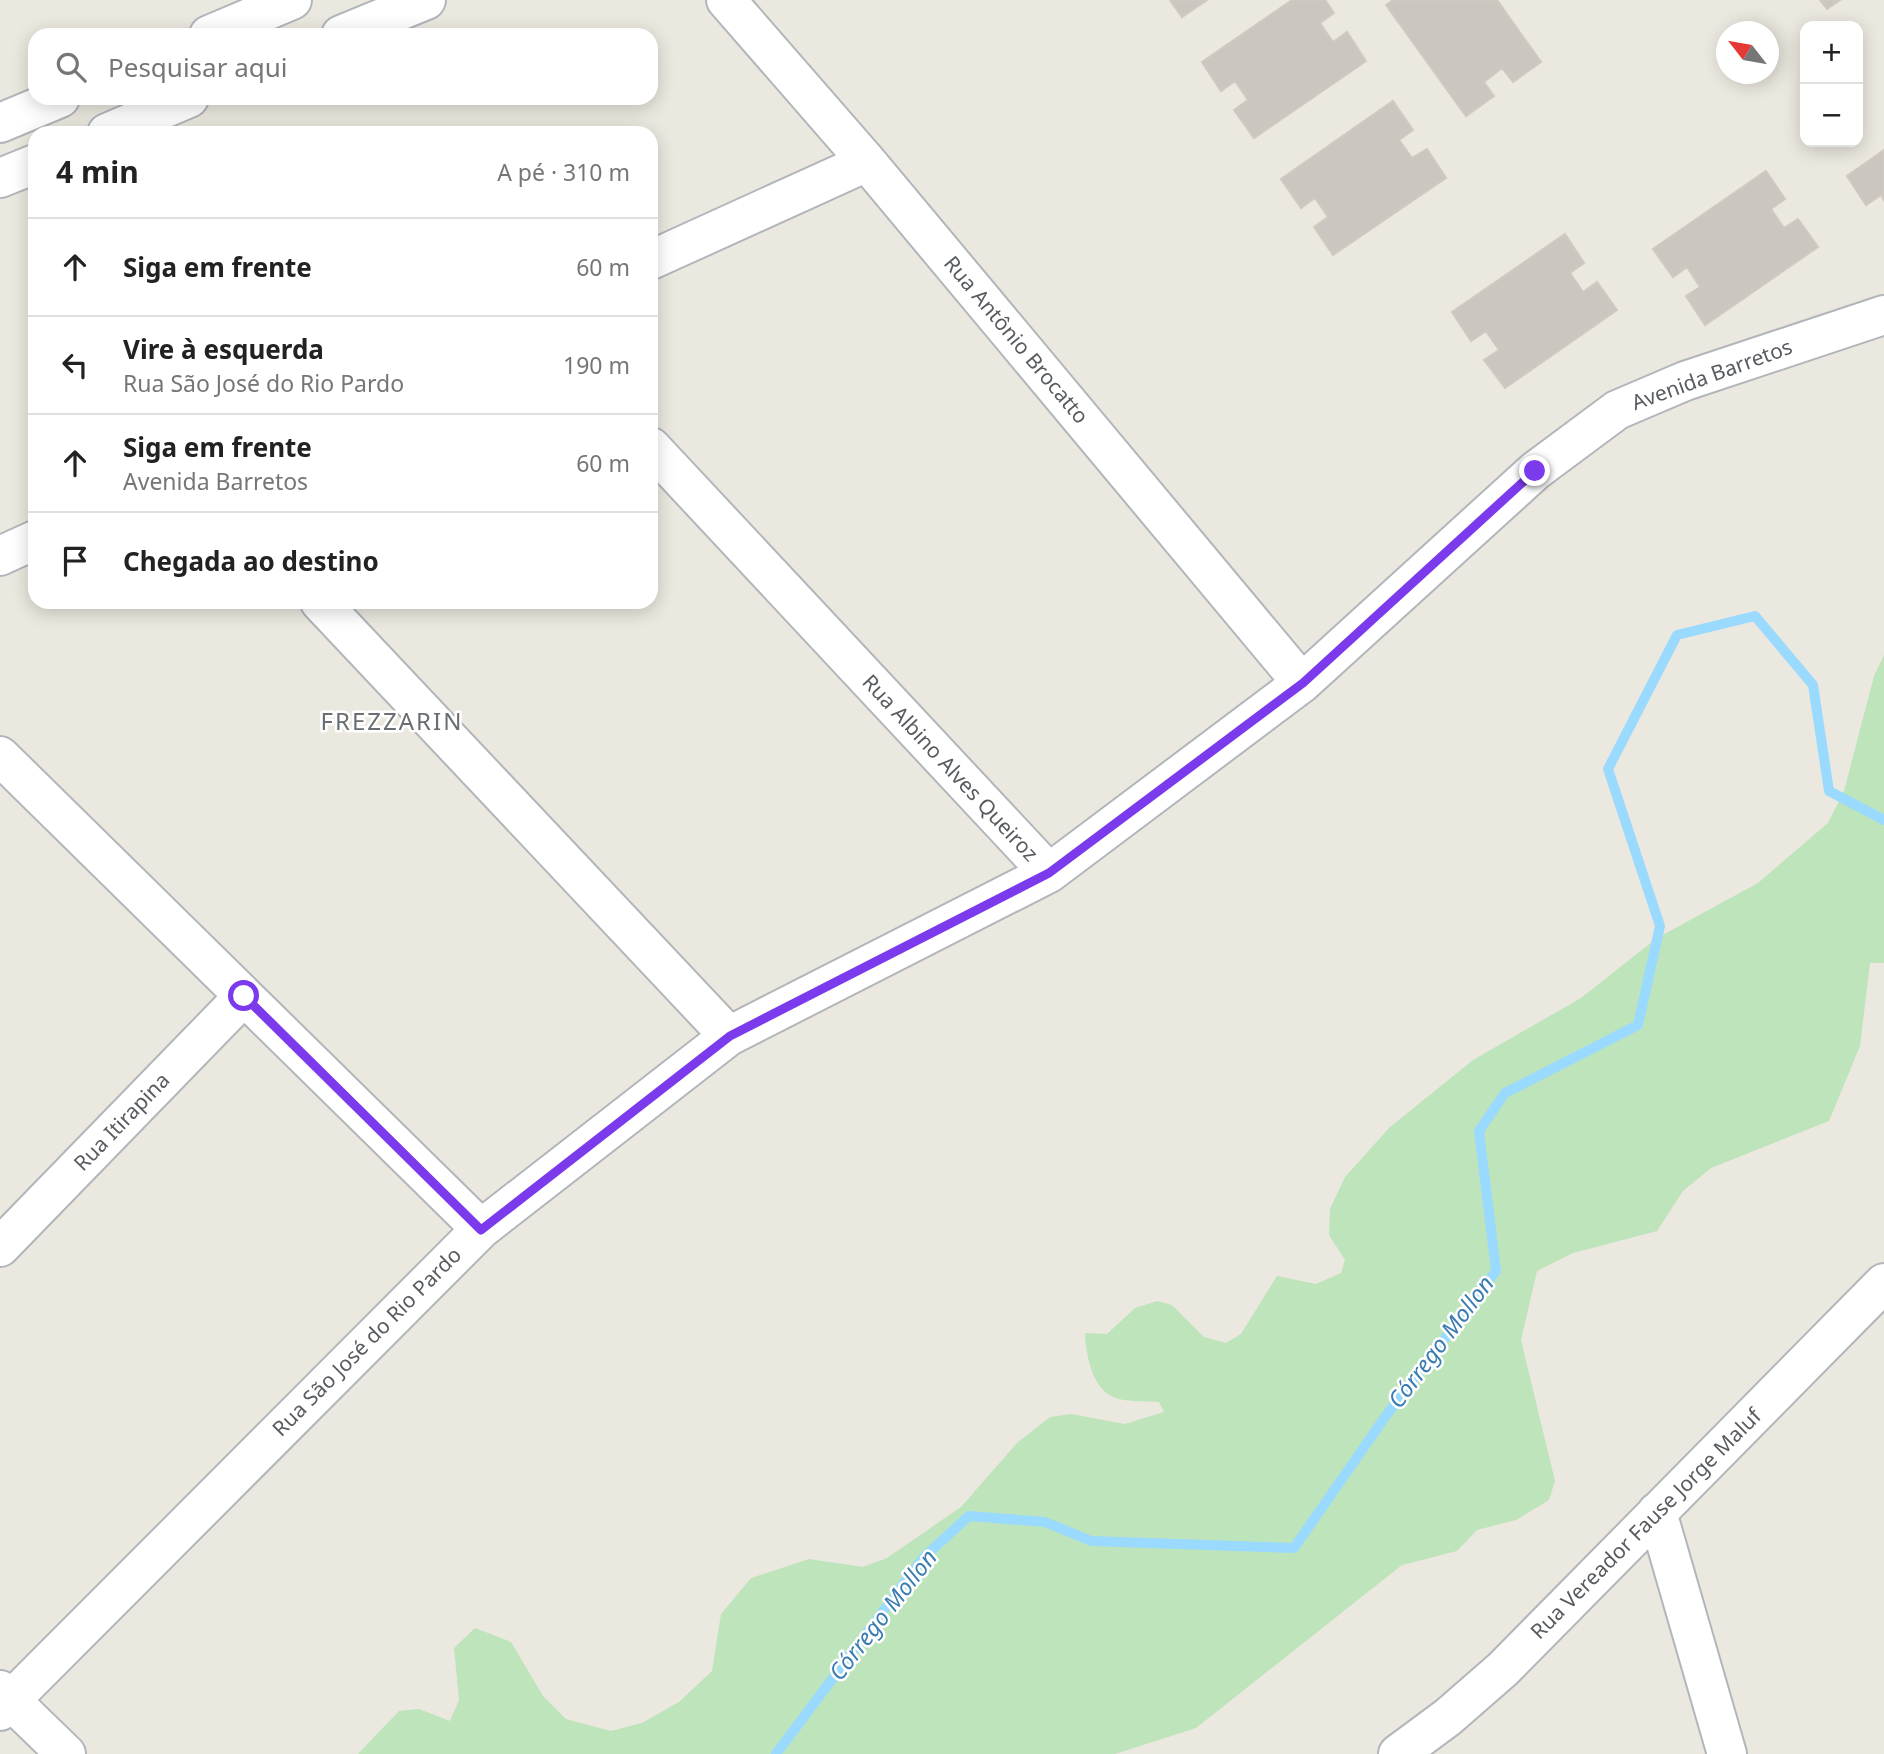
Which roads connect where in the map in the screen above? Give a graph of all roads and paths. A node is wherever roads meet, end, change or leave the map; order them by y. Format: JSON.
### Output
{"nodes":[{"id":1,"x":292,"y":0,"type":"edge"},
{"id":2,"x":426,"y":0,"type":"edge"},
{"id":3,"x":726,"y":0,"type":"edge"},
{"id":4,"x":226,"y":28,"type":"edge"},
{"id":5,"x":358,"y":28,"type":"edge"},
{"id":6,"x":43,"y":105,"type":"edge"},
{"id":7,"x":173,"y":105,"type":"edge"},
{"id":8,"x":0,"y":123,"type":"edge"},
{"id":9,"x":123,"y":126,"type":"edge"},
{"id":10,"x":867,"y":162,"type":"junction"},
{"id":11,"x":28,"y":167,"type":"edge"},
{"id":12,"x":0,"y":178,"type":"edge"},
{"id":13,"x":658,"y":257,"type":"edge"},
{"id":14,"x":1884,"y":315,"type":"edge"},
{"id":15,"x":658,"y":454,"type":"edge"},
{"id":16,"x":28,"y":543,"type":"edge"},
{"id":17,"x":0,"y":556,"type":"edge"},
{"id":18,"x":327,"y":609,"type":"edge"},
{"id":19,"x":1303,"y":683,"type":"junction"},
{"id":20,"x":3,"y":764,"type":"edge"},
{"id":21,"x":1049,"y":873,"type":"junction"},
{"id":22,"x":244,"y":996,"type":"junction"},
{"id":23,"x":730,"y":1036,"type":"junction"},
{"id":24,"x":481,"y":1230,"type":"junction"},
{"id":25,"x":0,"y":1247,"type":"edge"},
{"id":26,"x":1884,"y":1283,"type":"edge"},
{"id":27,"x":1657,"y":1512,"type":"junction"},
{"id":28,"x":3,"y":1700,"type":"edge"},
{"id":29,"x":66,"y":1754,"type":"edge"},
{"id":30,"x":1398,"y":1754,"type":"edge"},
{"id":31,"x":1727,"y":1754,"type":"edge"}],
"edges":[{"from":1,"to":4,"type":"street"},
{"from":2,"to":5,"type":"street"},
{"from":3,"to":10,"type":"street","name":"Rua Antônio Brocatto"},
{"from":6,"to":8,"type":"street"},
{"from":7,"to":9,"type":"street"},
{"from":10,"to":13,"type":"street"},
{"from":10,"to":19,"type":"street","name":"Rua Antônio Brocatto"},
{"from":11,"to":12,"type":"street"},
{"from":14,"to":19,"type":"street","name":"Avenida Barretos"},
{"from":15,"to":21,"type":"street","name":"Rua Albino Alves Queiroz"},
{"from":16,"to":17,"type":"street"},
{"from":18,"to":23,"type":"street"},
{"from":19,"to":21,"type":"street","name":"Rua São José do Rio Pardo"},
{"from":20,"to":22,"type":"street"},
{"from":21,"to":23,"type":"street","name":"Rua São José do Rio Pardo"},
{"from":22,"to":24,"type":"street"},
{"from":22,"to":25,"type":"street","name":"Rua Itirapina"},
{"from":23,"to":24,"type":"street","name":"Rua São José do Rio Pardo"},
{"from":24,"to":28,"type":"street","name":"Rua São José do Rio Pardo"},
{"from":26,"to":27,"type":"street","name":"Rua Vereador Fause Jorge Maluf"},
{"from":27,"to":30,"type":"street","name":"Rua Vereador Fause Jorge Maluf"},
{"from":27,"to":31,"type":"street"},
{"from":28,"to":29,"type":"street"}]}
